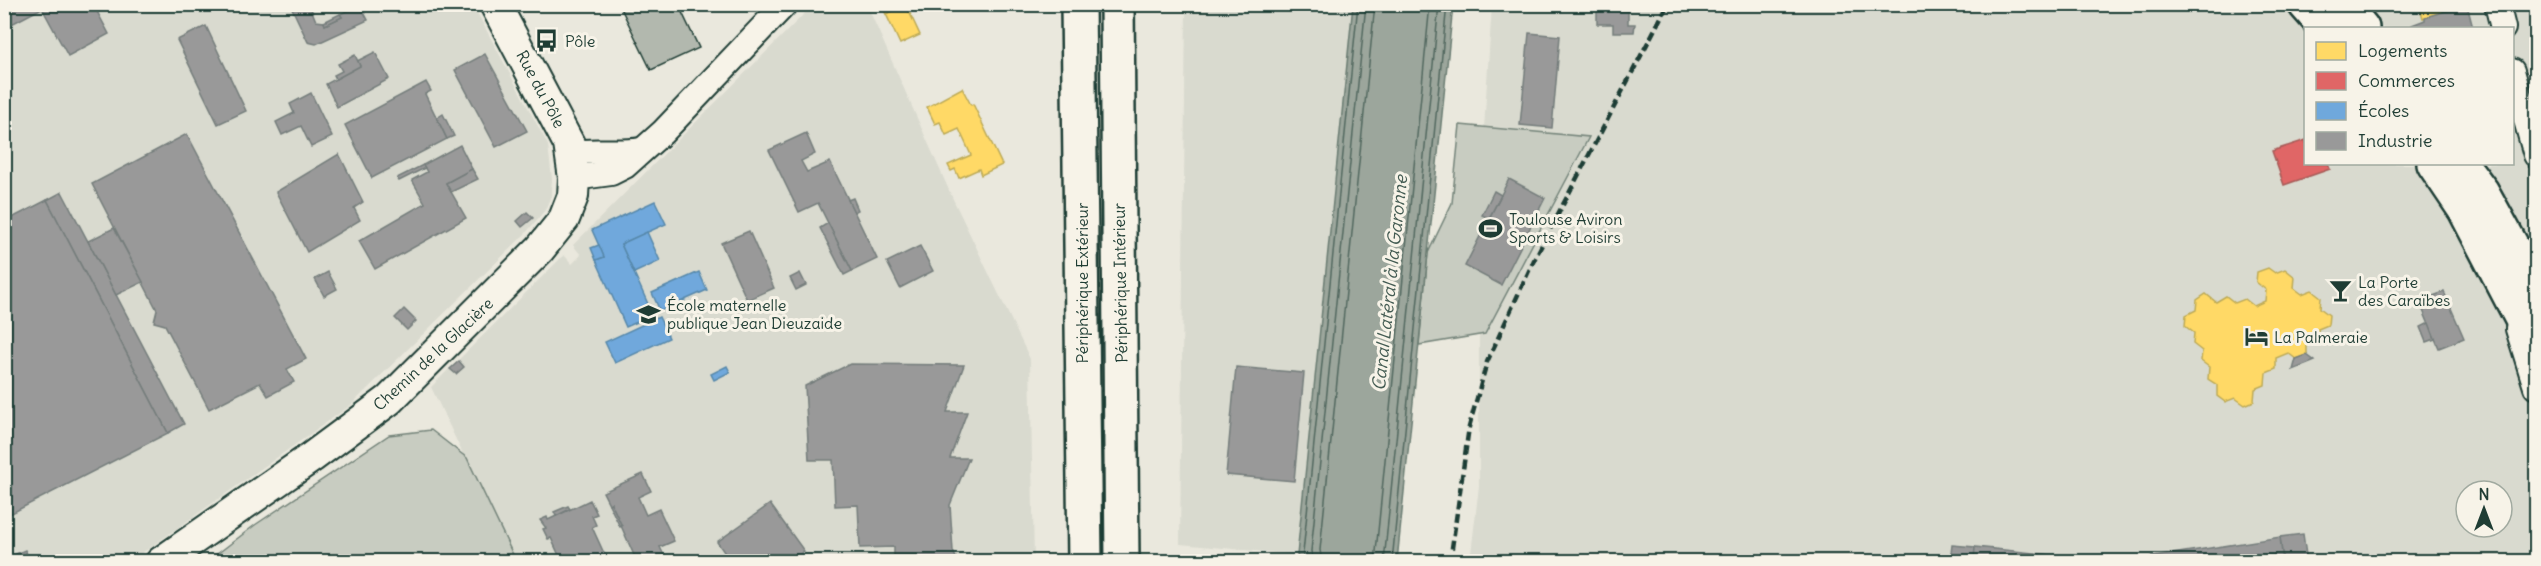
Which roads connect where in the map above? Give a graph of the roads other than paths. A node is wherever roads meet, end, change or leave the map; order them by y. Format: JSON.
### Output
{"nodes":[{"id":1,"x":495,"y":4,"type":"edge"},
{"id":2,"x":785,"y":4,"type":"edge"},
{"id":3,"x":1056,"y":4,"type":"edge"},
{"id":4,"x":1078,"y":4,"type":"edge"},
{"id":5,"x":1117,"y":4,"type":"edge"},
{"id":6,"x":2306,"y":4,"type":"edge"},
{"id":7,"x":2342,"y":4,"type":"edge"},
{"id":8,"x":2325,"y":27,"type":"edge"},
{"id":9,"x":2361,"y":27,"type":"edge"},
{"id":10,"x":2514,"y":78,"type":"edge"},
{"id":11,"x":1080,"y":132,"type":"junction"},
{"id":12,"x":2536,"y":155,"type":"edge"},
{"id":13,"x":573,"y":165,"type":"junction"},
{"id":14,"x":2435,"y":165,"type":"edge"},
{"id":15,"x":2462,"y":165,"type":"edge"},
{"id":16,"x":2478,"y":165,"type":"edge"},
{"id":17,"x":2536,"y":252,"type":"edge"},
{"id":18,"x":2502,"y":281,"type":"junction"},
{"id":19,"x":2536,"y":290,"type":"edge"},
{"id":20,"x":2536,"y":346,"type":"edge"},
{"id":21,"x":2536,"y":387,"type":"edge"},
{"id":22,"x":161,"y":561,"type":"edge"},
{"id":23,"x":1085,"y":561,"type":"edge"},
{"id":24,"x":1122,"y":561,"type":"edge"}],
"edges":[{"from":1,"to":13,"type":"street","name":"Rue du Pôle"},
{"from":2,"to":13,"type":"street"},
{"from":3,"to":11,"type":"main road"},
{"from":4,"to":11,"type":"main road","name":"Périphérique Extérieur"},
{"from":5,"to":24,"type":"main road","name":"Périphérique Intérieur"},
{"from":6,"to":8,"type":"main road"},
{"from":7,"to":9,"type":"main road"},
{"from":10,"to":12,"type":"street"},
{"from":11,"to":23,"type":"main road","name":"Périphérique Extérieur"},
{"from":13,"to":22,"type":"street","name":"Chemin de la Glacière"},
{"from":14,"to":18,"type":"main road"},
{"from":15,"to":19,"type":"main road"},
{"from":16,"to":17,"type":"main road"},
{"from":18,"to":20,"type":"main road"},
{"from":18,"to":21,"type":"street"}]}
